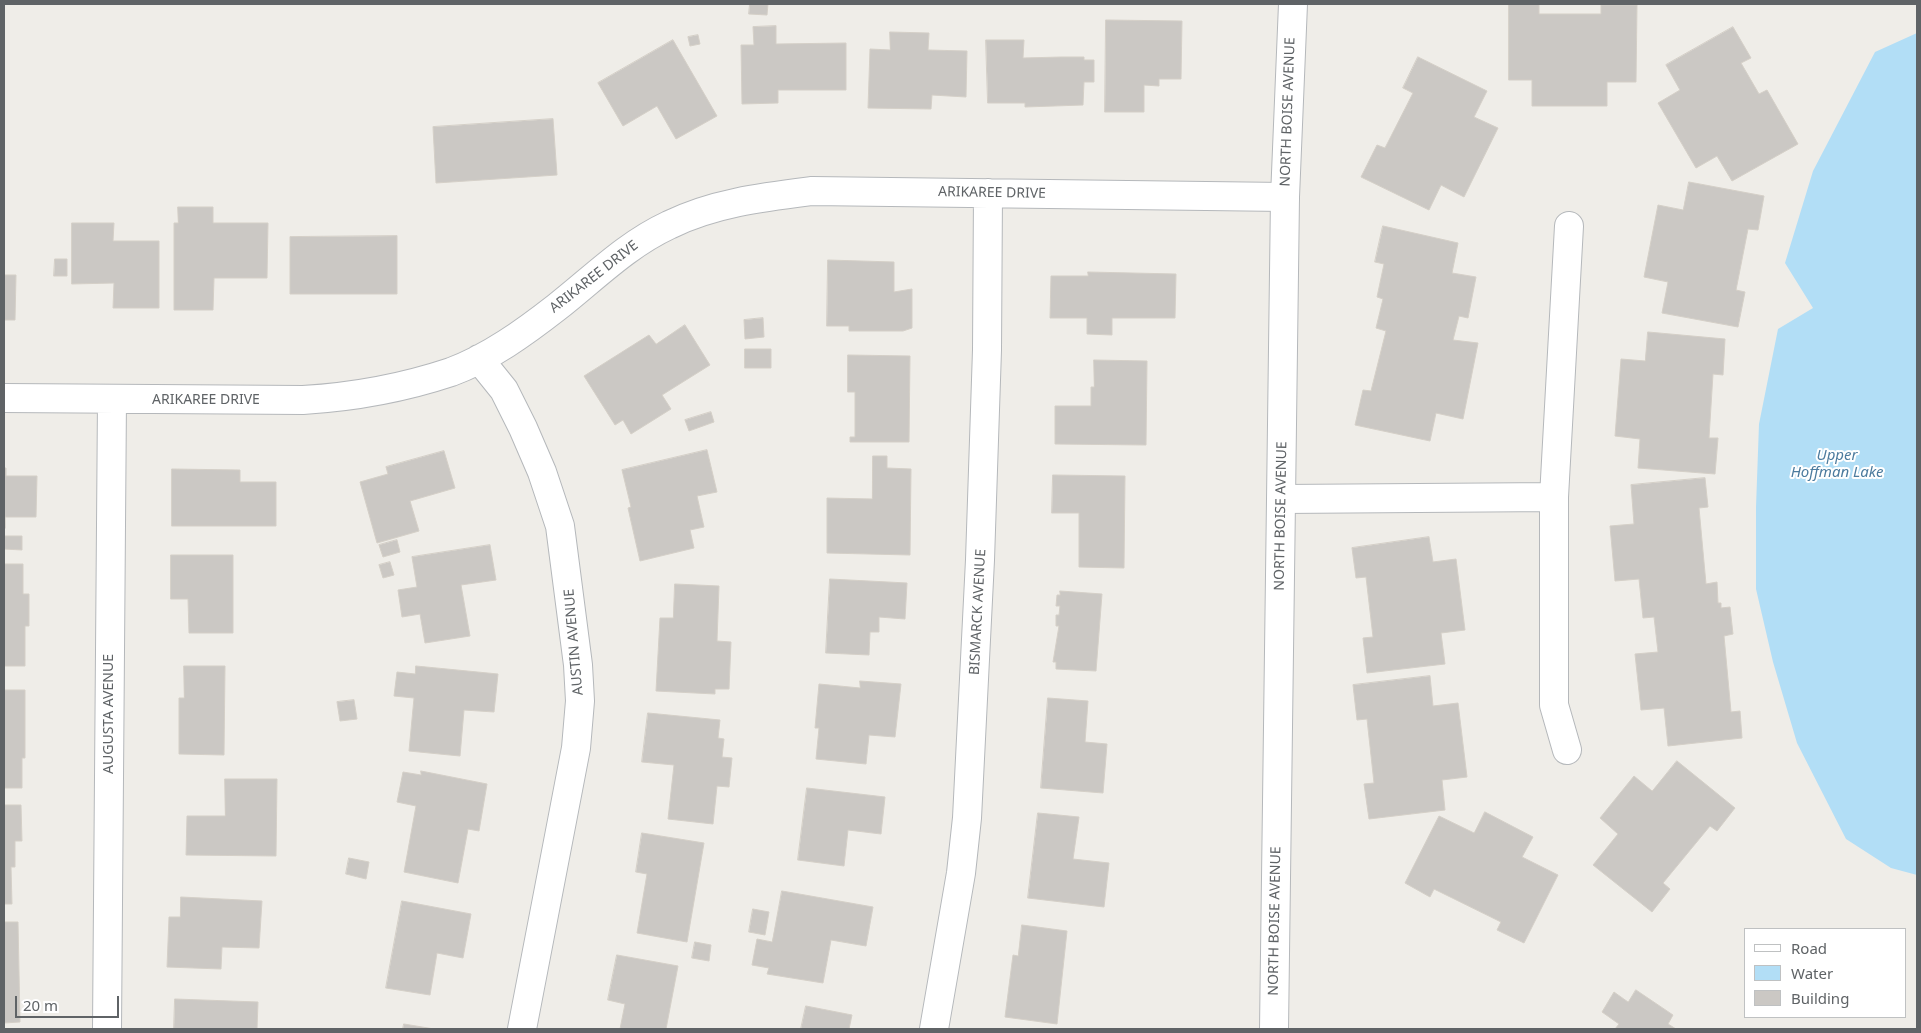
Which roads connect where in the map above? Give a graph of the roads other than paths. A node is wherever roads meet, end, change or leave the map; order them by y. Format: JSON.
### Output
{"nodes":[{"id":1,"x":1293,"y":4,"type":"edge"},
{"id":2,"x":988,"y":193,"type":"junction"},
{"id":3,"x":1285,"y":197,"type":"junction"},
{"id":4,"x":1569,"y":226,"type":"dead end"},
{"id":5,"x":479,"y":359,"type":"junction"},
{"id":6,"x":4,"y":398,"type":"edge"},
{"id":7,"x":112,"y":399,"type":"junction"},
{"id":8,"x":1554,"y":497,"type":"junction"},
{"id":9,"x":1282,"y":499,"type":"junction"},
{"id":10,"x":1567,"y":750,"type":"dead end"},
{"id":11,"x":107,"y":1029,"type":"edge"},
{"id":12,"x":522,"y":1029,"type":"edge"},
{"id":13,"x":934,"y":1029,"type":"edge"},
{"id":14,"x":1274,"y":1029,"type":"edge"}],
"edges":[{"from":1,"to":3,"type":"street","name":"NORTH BOISE AVENUE"},
{"from":2,"to":3,"type":"street","name":"ARIKAREE DRIVE"},
{"from":2,"to":5,"type":"street","name":"ARIKAREE DRIVE"},
{"from":2,"to":13,"type":"street","name":"BISMARCK AVENUE"},
{"from":3,"to":9,"type":"street","name":"NORTH BOISE AVENUE"},
{"from":4,"to":8,"type":"street"},
{"from":5,"to":7,"type":"street","name":"ARIKAREE DRIVE"},
{"from":5,"to":12,"type":"street","name":"AUSTIN AVENUE"},
{"from":6,"to":7,"type":"street","name":"ARIKAREE DRIVE"},
{"from":7,"to":11,"type":"street","name":"AUGUSTA AVENUE"},
{"from":8,"to":9,"type":"street"},
{"from":8,"to":10,"type":"street"},
{"from":9,"to":14,"type":"street","name":"NORTH BOISE AVENUE"}]}
